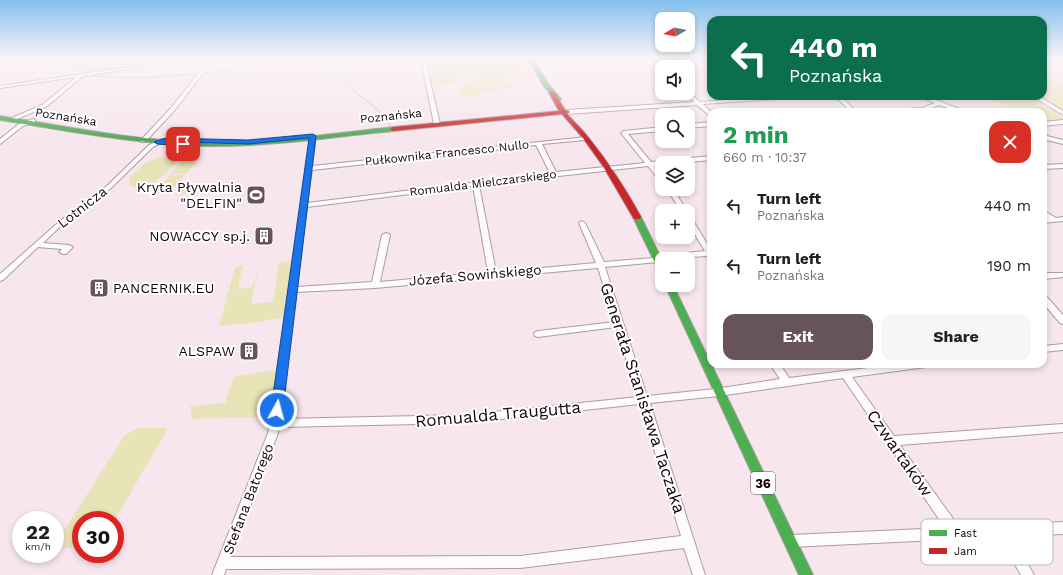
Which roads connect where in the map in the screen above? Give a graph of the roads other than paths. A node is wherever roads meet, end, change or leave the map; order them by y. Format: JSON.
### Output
{"nodes":[{"id":1,"x":69,"y":86,"type":"edge"},
{"id":2,"x":191,"y":86,"type":"edge"},
{"id":3,"x":429,"y":86,"type":"edge"},
{"id":4,"x":547,"y":86,"type":"edge"},
{"id":5,"x":695,"y":100,"type":"edge"},
{"id":6,"x":744,"y":100,"type":"edge"},
{"id":7,"x":841,"y":100,"type":"edge"},
{"id":8,"x":931,"y":100,"type":"edge"},
{"id":9,"x":1040,"y":100,"type":"edge"},
{"id":10,"x":698,"y":103,"type":"junction"},
{"id":11,"x":939,"y":103,"type":"junction"},
{"id":12,"x":850,"y":108,"type":"edge"},
{"id":13,"x":926,"y":108,"type":"edge"},
{"id":14,"x":953,"y":108,"type":"edge"},
{"id":15,"x":564,"y":111,"type":"junction"},
{"id":16,"x":707,"y":111,"type":"edge"},
{"id":17,"x":1063,"y":114,"type":"edge"},
{"id":18,"x":0,"y":117,"type":"edge"},
{"id":19,"x":14,"y":120,"type":"junction"},
{"id":20,"x":30,"y":122,"type":"junction"},
{"id":21,"x":1063,"y":122,"type":"edge"},
{"id":22,"x":437,"y":124,"type":"junction"},
{"id":23,"x":707,"y":124,"type":"edge"},
{"id":24,"x":1047,"y":124,"type":"edge"},
{"id":25,"x":695,"y":125,"type":"edge"},
{"id":26,"x":655,"y":130,"type":"edge"},
{"id":27,"x":313,"y":136,"type":"junction"},
{"id":28,"x":585,"y":138,"type":"junction"},
{"id":29,"x":1047,"y":138,"type":"edge"},
{"id":30,"x":145,"y":140,"type":"junction"},
{"id":31,"x":161,"y":141,"type":"junction"},
{"id":32,"x":0,"y":142,"type":"edge"},
{"id":33,"x":1063,"y":142,"type":"edge"},
{"id":34,"x":538,"y":143,"type":"junction"},
{"id":35,"x":707,"y":158,"type":"edge"},
{"id":36,"x":695,"y":160,"type":"edge"},
{"id":37,"x":649,"y":164,"type":"junction"},
{"id":38,"x":655,"y":164,"type":"edge"},
{"id":39,"x":1063,"y":166,"type":"edge"},
{"id":40,"x":1047,"y":167,"type":"edge"},
{"id":41,"x":309,"y":168,"type":"junction"},
{"id":42,"x":607,"y":168,"type":"junction"},
{"id":43,"x":655,"y":171,"type":"edge"},
{"id":44,"x":554,"y":174,"type":"junction"},
{"id":45,"x":476,"y":184,"type":"junction"},
{"id":46,"x":304,"y":205,"type":"junction"},
{"id":47,"x":1047,"y":215,"type":"edge"},
{"id":48,"x":1063,"y":219,"type":"edge"},
{"id":49,"x":1055,"y":220,"type":"junction"},
{"id":50,"x":1047,"y":221,"type":"edge"},
{"id":51,"x":582,"y":223,"type":"dead end"},
{"id":52,"x":695,"y":229,"type":"edge"},
{"id":53,"x":386,"y":235,"type":"dead end"},
{"id":54,"x":36,"y":245,"type":"junction"},
{"id":55,"x":707,"y":249,"type":"edge"},
{"id":56,"x":63,"y":252,"type":"dead end"},
{"id":57,"x":707,"y":254,"type":"edge"},
{"id":58,"x":655,"y":255,"type":"edge"},
{"id":59,"x":695,"y":255,"type":"edge"},
{"id":60,"x":655,"y":259,"type":"edge"},
{"id":61,"x":601,"y":265,"type":"junction"},
{"id":62,"x":492,"y":273,"type":"junction"},
{"id":63,"x":1063,"y":275,"type":"edge"},
{"id":64,"x":1047,"y":276,"type":"edge"},
{"id":65,"x":0,"y":278,"type":"edge"},
{"id":66,"x":375,"y":284,"type":"junction"},
{"id":67,"x":292,"y":290,"type":"junction"},
{"id":68,"x":672,"y":292,"type":"edge"},
{"id":69,"x":1047,"y":303,"type":"edge"},
{"id":70,"x":1063,"y":321,"type":"edge"},
{"id":71,"x":620,"y":324,"type":"junction"},
{"id":72,"x":538,"y":334,"type":"dead end"},
{"id":73,"x":1063,"y":347,"type":"edge"},
{"id":74,"x":1047,"y":349,"type":"edge"},
{"id":75,"x":707,"y":366,"type":"edge"},
{"id":76,"x":708,"y":368,"type":"edge"},
{"id":77,"x":777,"y":368,"type":"edge"},
{"id":78,"x":894,"y":368,"type":"edge"},
{"id":79,"x":845,"y":374,"type":"junction"},
{"id":80,"x":786,"y":382,"type":"junction"},
{"id":81,"x":719,"y":391,"type":"junction"},
{"id":82,"x":644,"y":401,"type":"junction"},
{"id":83,"x":276,"y":423,"type":"junction"},
{"id":84,"x":1063,"y":428,"type":"edge"},
{"id":85,"x":892,"y":441,"type":"junction"},
{"id":86,"x":946,"y":519,"type":"edge"},
{"id":87,"x":1053,"y":528,"type":"edge"},
{"id":88,"x":1063,"y":528,"type":"edge"},
{"id":89,"x":921,"y":534,"type":"edge"},
{"id":90,"x":689,"y":541,"type":"junction"},
{"id":91,"x":791,"y":541,"type":"junction"},
{"id":92,"x":223,"y":563,"type":"junction"},
{"id":93,"x":1022,"y":565,"type":"edge"},
{"id":94,"x":218,"y":575,"type":"edge"},
{"id":95,"x":699,"y":575,"type":"edge"},
{"id":96,"x":806,"y":575,"type":"edge"},
{"id":97,"x":1028,"y":575,"type":"edge"}],
"edges":[{"from":1,"to":19,"type":"street"},
{"from":2,"to":30,"type":"street"},
{"from":3,"to":22,"type":"street"},
{"from":4,"to":15,"type":"main road"},
{"from":5,"to":10,"type":"street"},
{"from":6,"to":10,"type":"street"},
{"from":7,"to":12,"type":"street"},
{"from":8,"to":11,"type":"street"},
{"from":9,"to":17,"type":"street"},
{"from":10,"to":15,"type":"street"},
{"from":10,"to":16,"type":"street"},
{"from":11,"to":13,"type":"street"},
{"from":11,"to":14,"type":"street"},
{"from":15,"to":22,"type":"main road","name":"Poznańska"},
{"from":15,"to":28,"type":"main road"},
{"from":18,"to":19,"type":"main road","name":"Poznańska"},
{"from":19,"to":20,"type":"main road","name":"Poznańska"},
{"from":20,"to":30,"type":"main road","name":"Poznańska"},
{"from":20,"to":32,"type":"street"},
{"from":21,"to":24,"type":"street"},
{"from":22,"to":27,"type":"main road","name":"Poznańska"},
{"from":23,"to":25,"type":"street"},
{"from":26,"to":37,"type":"street"},
{"from":27,"to":31,"type":"main road","name":"Poznańska"},
{"from":27,"to":41,"type":"street","name":"Stefana Batorego"},
{"from":28,"to":34,"type":"street","name":"Pułkownika Francesco Nullo"},
{"from":28,"to":42,"type":"main road"},
{"from":29,"to":33,"type":"street"},
{"from":30,"to":31,"type":"main road","name":"Poznańska"},
{"from":31,"to":54,"type":"street","name":"Lotnicza"},
{"from":34,"to":41,"type":"street","name":"Pułkownika Francesco Nullo"},
{"from":34,"to":44,"type":"street"},
{"from":35,"to":36,"type":"street","name":"Romualda Mielczarskiego"},
{"from":37,"to":38,"type":"street","name":"Romualda Mielczarskiego"},
{"from":37,"to":42,"type":"street","name":"Romualda Mielczarskiego"},
{"from":37,"to":43,"type":"street"},
{"from":39,"to":40,"type":"street"},
{"from":41,"to":46,"type":"street","name":"Stefana Batorego"},
{"from":42,"to":44,"type":"street","name":"Romualda Mielczarskiego"},
{"from":42,"to":58,"type":"main road"},
{"from":44,"to":45,"type":"street","name":"Romualda Mielczarskiego"},
{"from":45,"to":46,"type":"street","name":"Romualda Mielczarskiego"},
{"from":45,"to":62,"type":"street"},
{"from":46,"to":67,"type":"street","name":"Stefana Batorego"},
{"from":47,"to":49,"type":"street"},
{"from":48,"to":49,"type":"street"},
{"from":49,"to":50,"type":"street"},
{"from":51,"to":61,"type":"street","name":"Generała Stanisława Taczaka"},
{"from":52,"to":55,"type":"street"},
{"from":53,"to":66,"type":"street"},
{"from":54,"to":56,"type":"street"},
{"from":54,"to":65,"type":"street","name":"Lotnicza"},
{"from":57,"to":59,"type":"street","name":"Józefa Sowińskiego"},
{"from":60,"to":61,"type":"street","name":"Józefa Sowińskiego"},
{"from":61,"to":62,"type":"street","name":"Józefa Sowińskiego"},
{"from":61,"to":71,"type":"street","name":"Generała Stanisława Taczaka"},
{"from":62,"to":66,"type":"street","name":"Józefa Sowińskiego"},
{"from":63,"to":64,"type":"street"},
{"from":66,"to":67,"type":"street","name":"Józefa Sowińskiego"},
{"from":67,"to":83,"type":"street","name":"Stefana Batorego"},
{"from":68,"to":75,"type":"main road","number":"36"},
{"from":69,"to":70,"type":"street"},
{"from":71,"to":72,"type":"street"},
{"from":71,"to":82,"type":"street","name":"Generała Stanisława Taczaka"},
{"from":73,"to":74,"type":"street"},
{"from":76,"to":81,"type":"main road","number":"36"},
{"from":77,"to":80,"type":"street"},
{"from":78,"to":79,"type":"street","name":"Romualda Traugutta"},
{"from":79,"to":80,"type":"street","name":"Romualda Traugutta"},
{"from":79,"to":85,"type":"street","name":"Czwartaków"},
{"from":80,"to":81,"type":"street","name":"Romualda Traugutta"},
{"from":81,"to":82,"type":"street","name":"Romualda Traugutta"},
{"from":81,"to":91,"type":"main road","number":"36"},
{"from":82,"to":83,"type":"street","name":"Romualda Traugutta"},
{"from":82,"to":90,"type":"street","name":"Generała Stanisława Taczaka"},
{"from":83,"to":92,"type":"street","name":"Stefana Batorego"},
{"from":84,"to":85,"type":"street"},
{"from":85,"to":86,"type":"street","name":"Czwartaków"},
{"from":87,"to":88,"type":"street"},
{"from":89,"to":91,"type":"street"},
{"from":90,"to":92,"type":"street"},
{"from":90,"to":95,"type":"street","name":"Generała Stanisława Taczaka"},
{"from":91,"to":96,"type":"main road","number":"36"},
{"from":92,"to":94,"type":"street","name":"Stefana Batorego"},
{"from":93,"to":97,"type":"street"}]}
